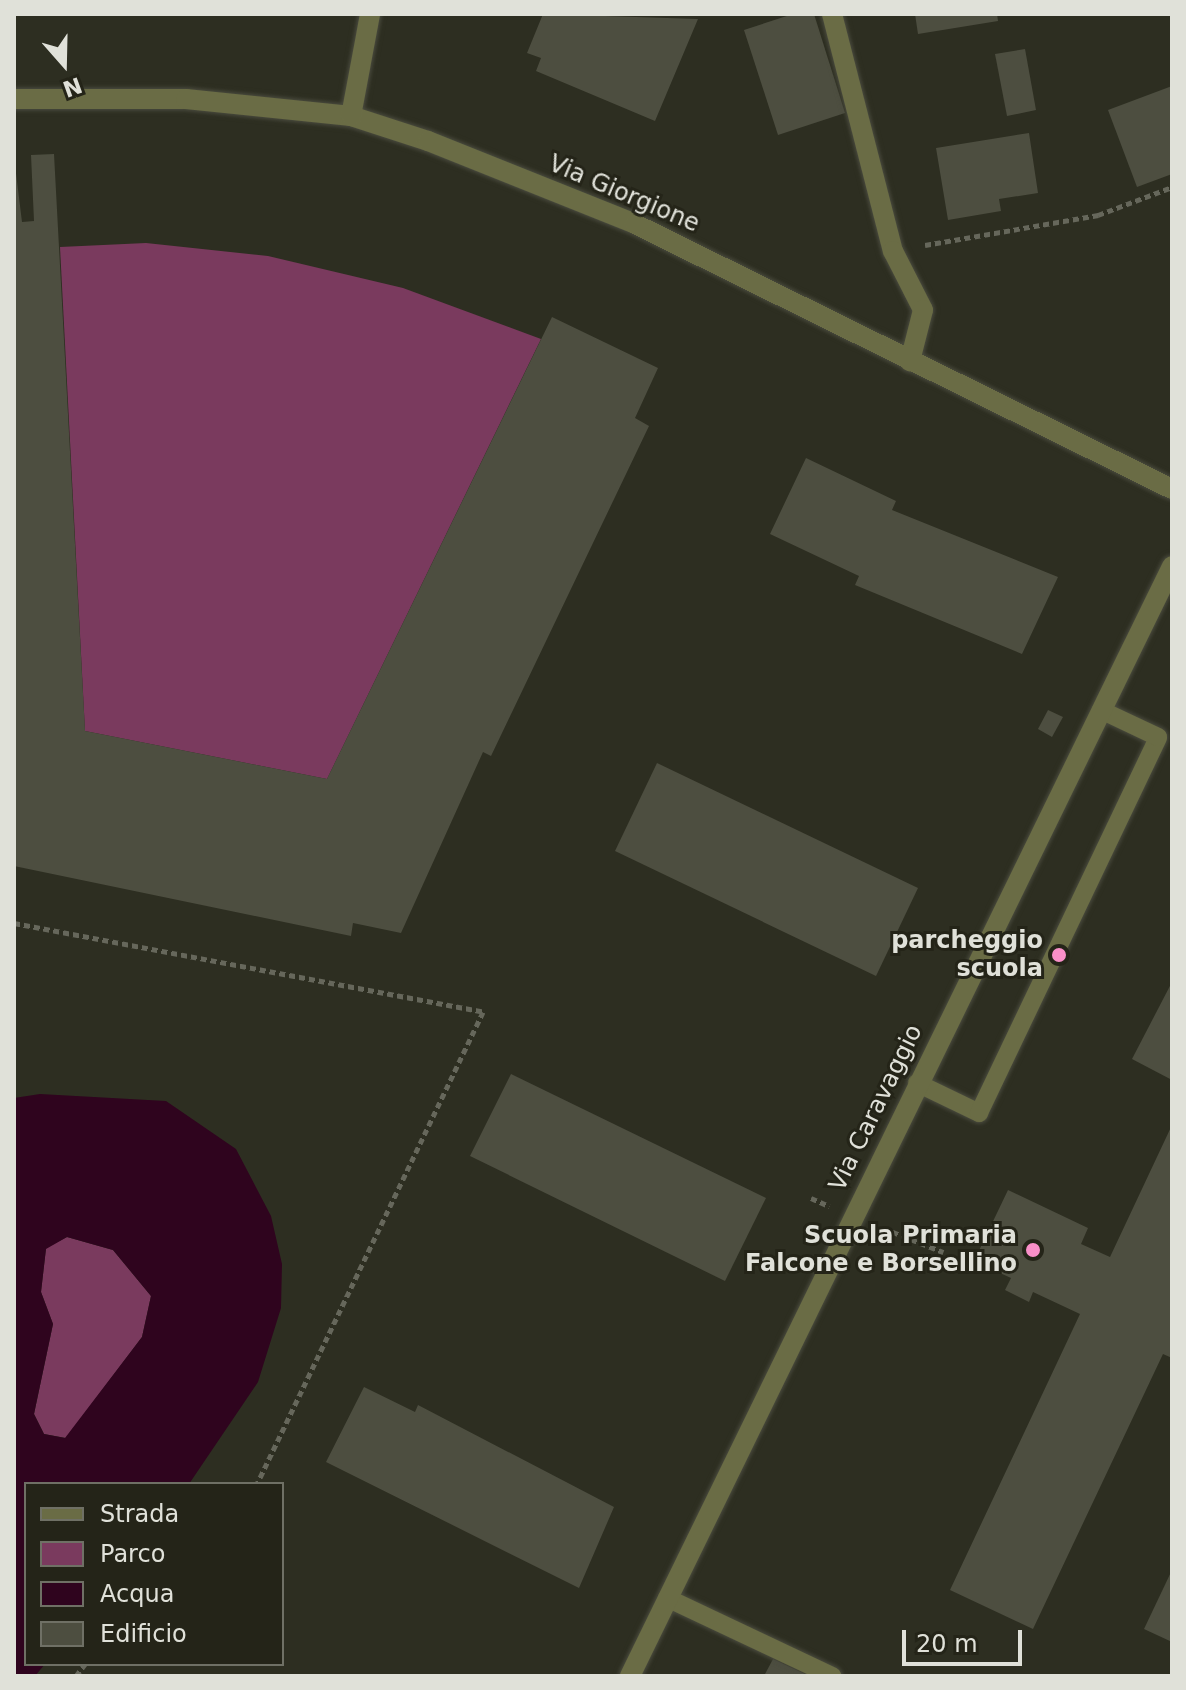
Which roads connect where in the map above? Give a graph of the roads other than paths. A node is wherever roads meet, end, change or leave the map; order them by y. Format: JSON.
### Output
{"nodes":[{"id":1,"x":370,"y":14,"type":"edge"},
{"id":2,"x":832,"y":14,"type":"edge"},
{"id":3,"x":14,"y":99,"type":"edge"},
{"id":4,"x":351,"y":116,"type":"junction"},
{"id":5,"x":910,"y":361,"type":"junction"},
{"id":6,"x":1172,"y":489,"type":"edge"},
{"id":7,"x":1172,"y":566,"type":"edge"},
{"id":8,"x":1101,"y":710,"type":"junction"},
{"id":9,"x":917,"y":1083,"type":"junction"},
{"id":10,"x":667,"y":1598,"type":"junction"},
{"id":11,"x":630,"y":1676,"type":"edge"},
{"id":12,"x":832,"y":1676,"type":"edge"}],
"edges":[{"from":1,"to":4,"type":"street"},
{"from":2,"to":5,"type":"street"},
{"from":3,"to":4,"type":"street","name":"Via Giorgione"},
{"from":4,"to":5,"type":"street","name":"Via Giorgione"},
{"from":5,"to":6,"type":"street","name":"Via Giorgione"},
{"from":7,"to":8,"type":"street","name":"Via Caravaggio"},
{"from":8,"to":9,"type":"street","name":"Via Caravaggio"},
{"from":8,"to":9,"type":"lane"},
{"from":9,"to":10,"type":"street","name":"Via Caravaggio"},
{"from":10,"to":11,"type":"street","name":"Via Caravaggio"},
{"from":10,"to":12,"type":"lane"}]}
